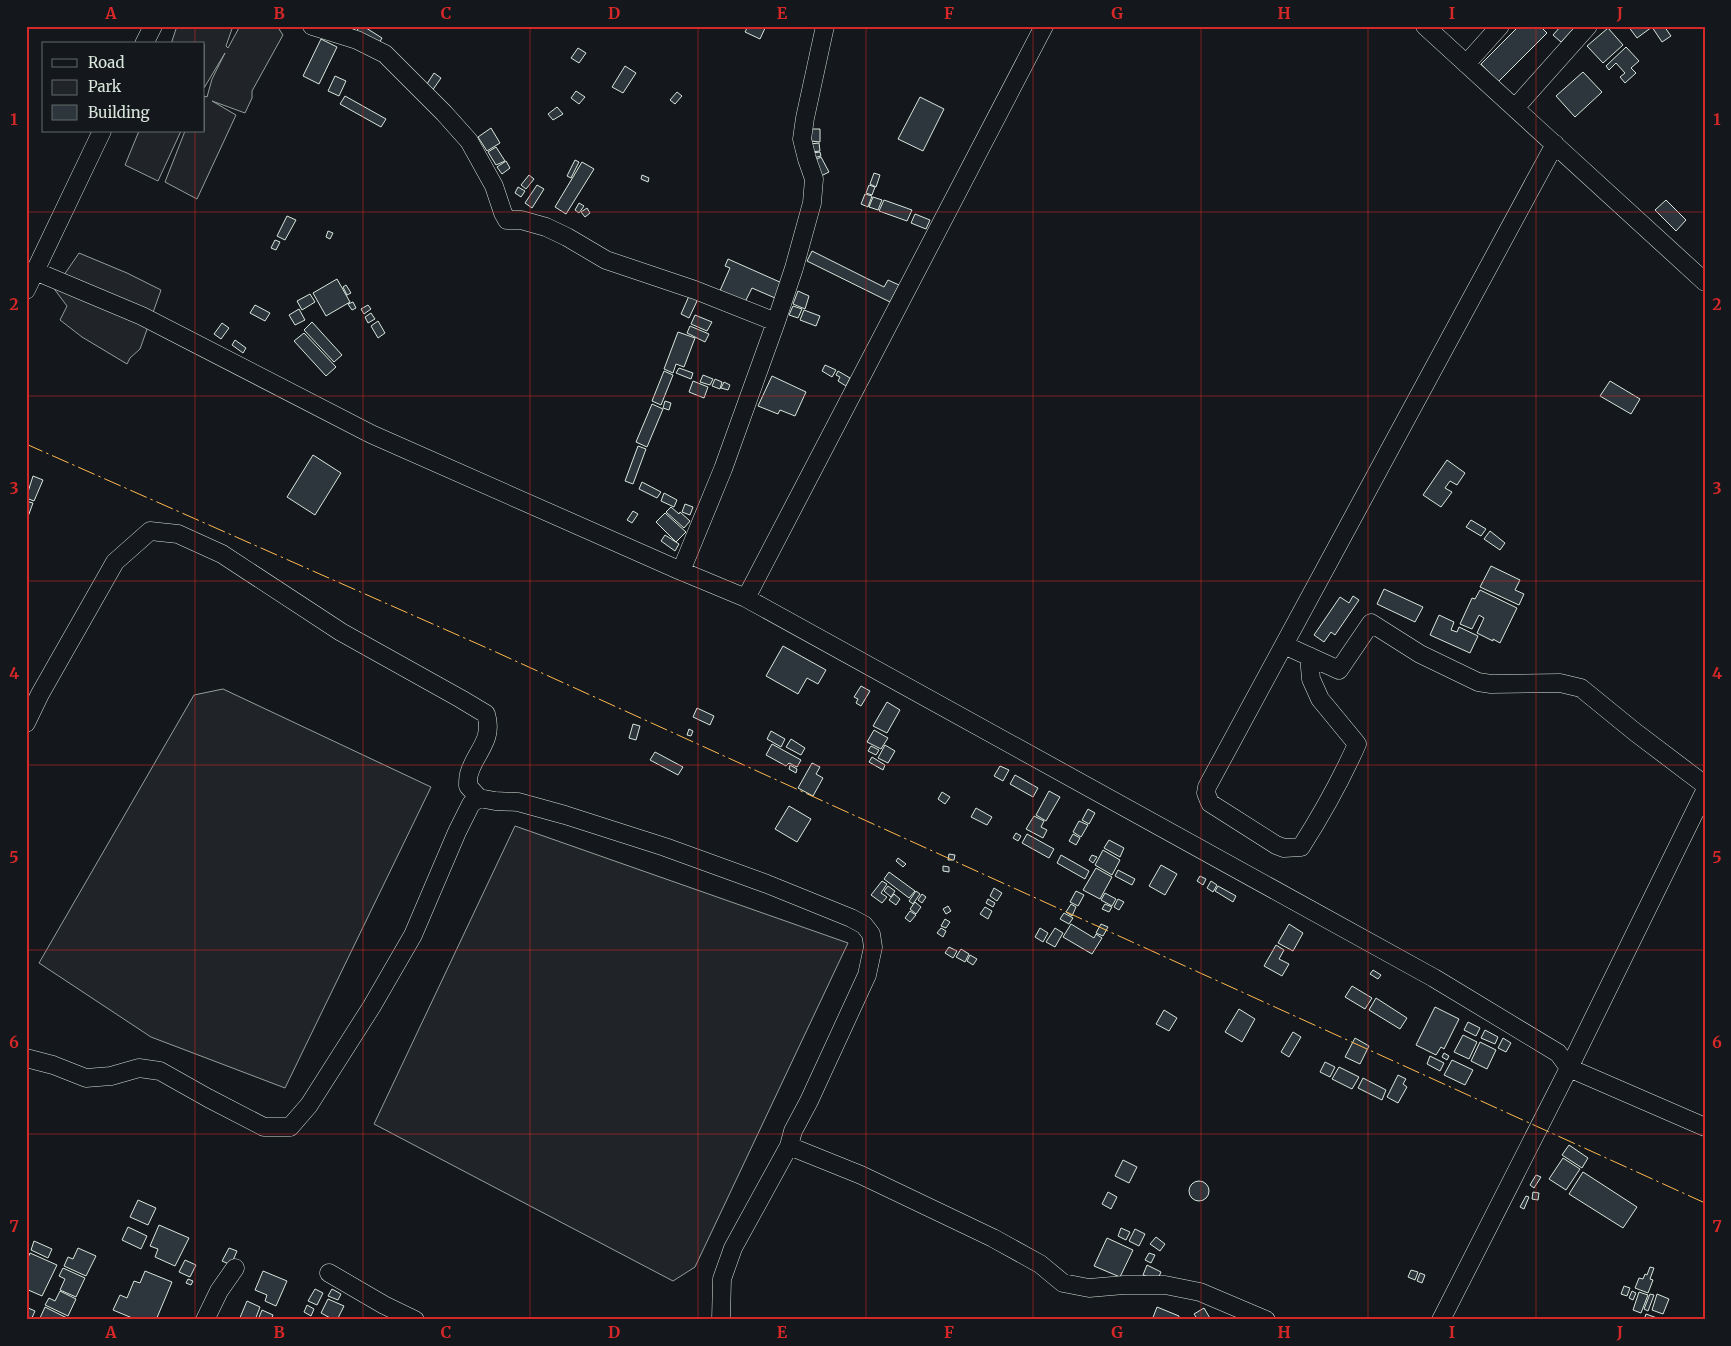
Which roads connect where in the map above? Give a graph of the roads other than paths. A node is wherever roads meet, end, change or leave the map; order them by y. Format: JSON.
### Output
{"nodes":[{"id":1,"x":153,"y":26,"type":"edge"},
{"id":2,"x":825,"y":26,"type":"edge"},
{"id":3,"x":1044,"y":26,"type":"edge"},
{"id":4,"x":1425,"y":26,"type":"edge"},
{"id":5,"x":1500,"y":26,"type":"edge"},
{"id":6,"x":1588,"y":26,"type":"edge"},
{"id":7,"x":316,"y":27,"type":"edge"},
{"id":8,"x":145,"y":42,"type":"edge"},
{"id":9,"x":1466,"y":64,"type":"junction"},
{"id":10,"x":1515,"y":108,"type":"junction"},
{"id":11,"x":102,"y":132,"type":"edge"},
{"id":12,"x":1555,"y":144,"type":"junction"},
{"id":13,"x":35,"y":271,"type":"junction"},
{"id":14,"x":1705,"y":282,"type":"edge"},
{"id":15,"x":26,"y":290,"type":"edge"},
{"id":16,"x":776,"y":322,"type":"junction"},
{"id":17,"x":680,"y":571,"type":"junction"},
{"id":18,"x":746,"y":598,"type":"junction"},
{"id":19,"x":1284,"y":645,"type":"junction"},
{"id":20,"x":1309,"y":656,"type":"junction"},
{"id":21,"x":26,"y":723,"type":"edge"},
{"id":22,"x":1705,"y":786,"type":"edge"},
{"id":23,"x":1705,"y":791,"type":"edge"},
{"id":24,"x":479,"y":798,"type":"junction"},
{"id":25,"x":26,"y":1058,"type":"edge"},
{"id":26,"x":1569,"y":1068,"type":"junction"},
{"id":27,"x":1705,"y":1127,"type":"edge"},
{"id":28,"x":789,"y":1146,"type":"junction"},
{"id":29,"x":235,"y":1268,"type":"dead end"},
{"id":30,"x":329,"y":1273,"type":"dead end"},
{"id":31,"x":380,"y":1312,"type":"edge"},
{"id":32,"x":205,"y":1320,"type":"edge"},
{"id":33,"x":415,"y":1320,"type":"edge"},
{"id":34,"x":722,"y":1320,"type":"edge"},
{"id":35,"x":1266,"y":1320,"type":"edge"},
{"id":36,"x":1441,"y":1320,"type":"edge"}],
"edges":[{"from":1,"to":8,"type":"street"},
{"from":2,"to":16,"type":"street"},
{"from":3,"to":18,"type":"street"},
{"from":4,"to":9,"type":"street"},
{"from":5,"to":9,"type":"street"},
{"from":6,"to":10,"type":"street"},
{"from":7,"to":16,"type":"street"},
{"from":9,"to":10,"type":"street"},
{"from":10,"to":12,"type":"street"},
{"from":11,"to":13,"type":"street"},
{"from":12,"to":14,"type":"street"},
{"from":12,"to":19,"type":"street"},
{"from":13,"to":15,"type":"street"},
{"from":13,"to":17,"type":"street"},
{"from":16,"to":17,"type":"street"},
{"from":17,"to":18,"type":"street"},
{"from":18,"to":26,"type":"street"},
{"from":19,"to":20,"type":"street"},
{"from":19,"to":20,"type":"street"},
{"from":20,"to":22,"type":"street"},
{"from":21,"to":24,"type":"street"},
{"from":23,"to":26,"type":"street"},
{"from":24,"to":25,"type":"street"},
{"from":24,"to":28,"type":"street"},
{"from":26,"to":27,"type":"street"},
{"from":26,"to":36,"type":"street"},
{"from":28,"to":34,"type":"street"},
{"from":28,"to":35,"type":"street"},
{"from":29,"to":32,"type":"street"},
{"from":30,"to":31,"type":"street"},
{"from":31,"to":33,"type":"street"}]}
